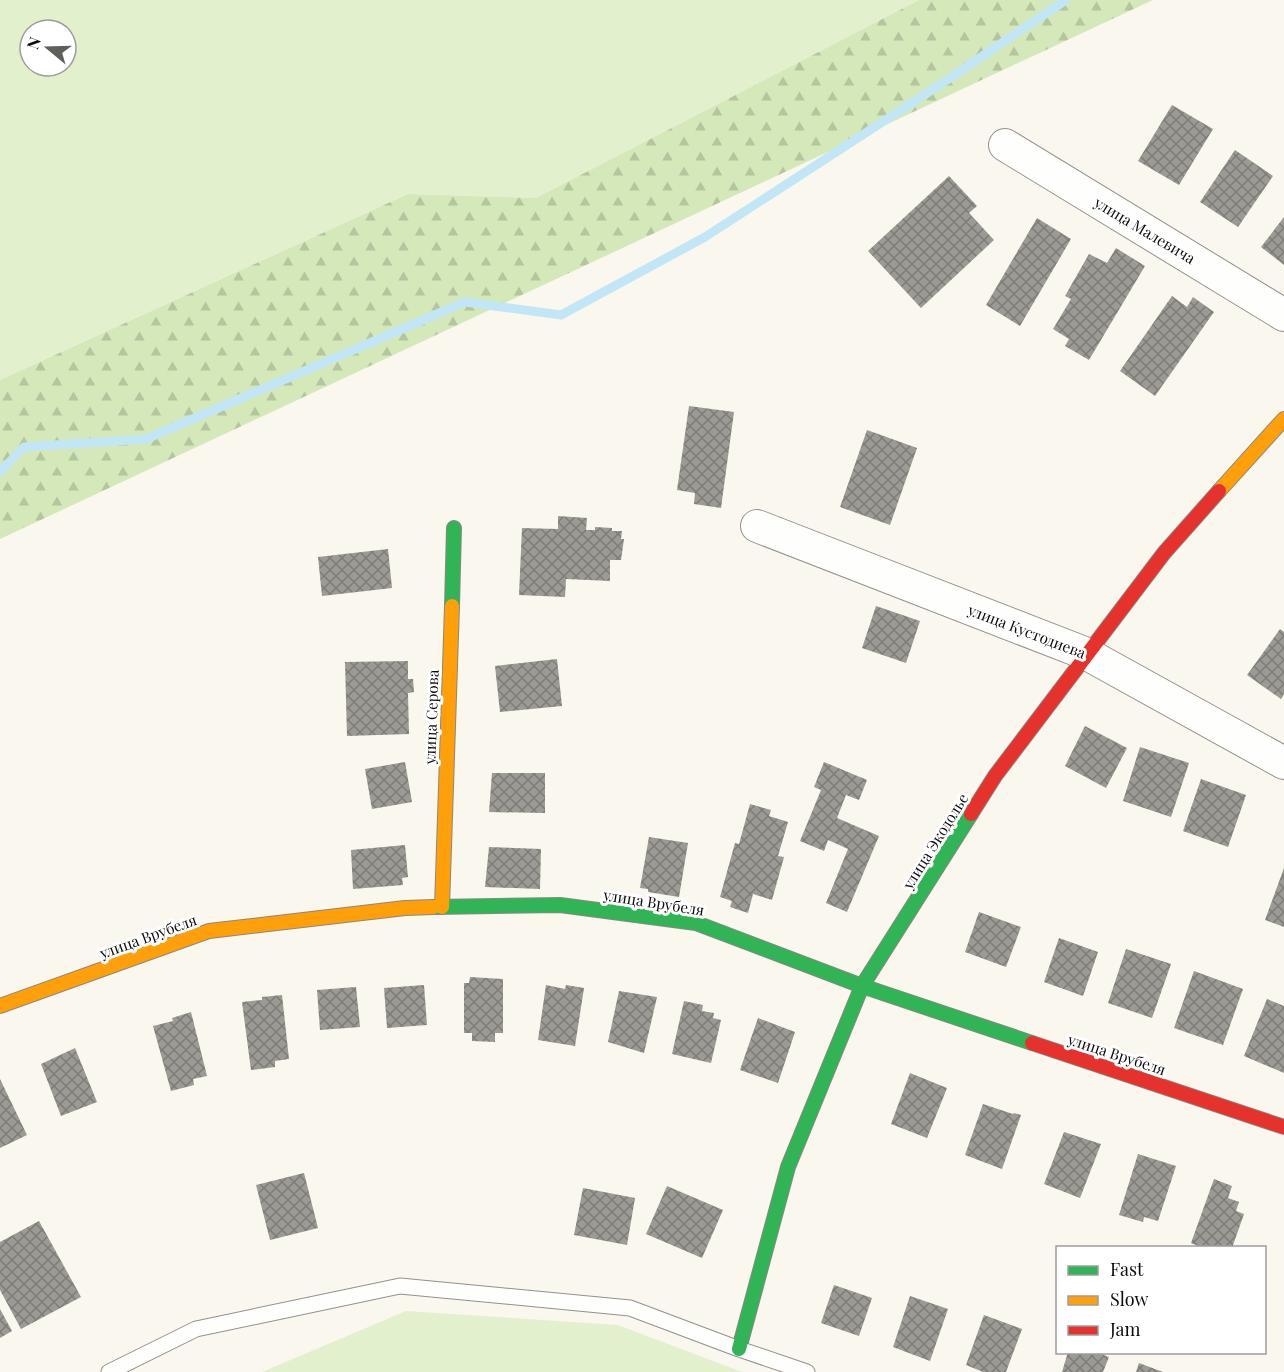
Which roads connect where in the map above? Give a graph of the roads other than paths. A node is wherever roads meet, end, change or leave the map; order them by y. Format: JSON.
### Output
{"nodes":[{"id":1,"x":1005,"y":145,"type":"dead end"},
{"id":2,"x":1284,"y":315,"type":"edge"},
{"id":3,"x":1284,"y":419,"type":"edge"},
{"id":4,"x":757,"y":526,"type":"dead end"},
{"id":5,"x":454,"y":528,"type":"dead end"},
{"id":6,"x":1087,"y":654,"type":"junction"},
{"id":7,"x":1284,"y":763,"type":"edge"},
{"id":8,"x":442,"y":907,"type":"junction"},
{"id":9,"x":862,"y":986,"type":"junction"},
{"id":10,"x":0,"y":1006,"type":"edge"},
{"id":11,"x":1284,"y":1127,"type":"edge"},
{"id":12,"x":739,"y":1349,"type":"junction"},
{"id":13,"x":110,"y":1372,"type":"edge"},
{"id":14,"x":807,"y":1372,"type":"edge"}],
"edges":[{"from":1,"to":2,"type":"street","name":"улица Малевича"},
{"from":3,"to":6,"type":"street","name":"улица Экодолье"},
{"from":4,"to":6,"type":"street","name":"улица Кустодиева"},
{"from":5,"to":8,"type":"street","name":"улица Серова"},
{"from":6,"to":7,"type":"street","name":"улица Кустодиева"},
{"from":6,"to":9,"type":"street","name":"улица Экодолье"},
{"from":8,"to":9,"type":"street","name":"улица Врубеля"},
{"from":8,"to":10,"type":"street","name":"улица Врубеля"},
{"from":9,"to":11,"type":"street","name":"улица Врубеля"},
{"from":9,"to":12,"type":"street","name":"улица Экодолье"},
{"from":12,"to":13,"type":"lane"},
{"from":12,"to":14,"type":"lane"}]}
